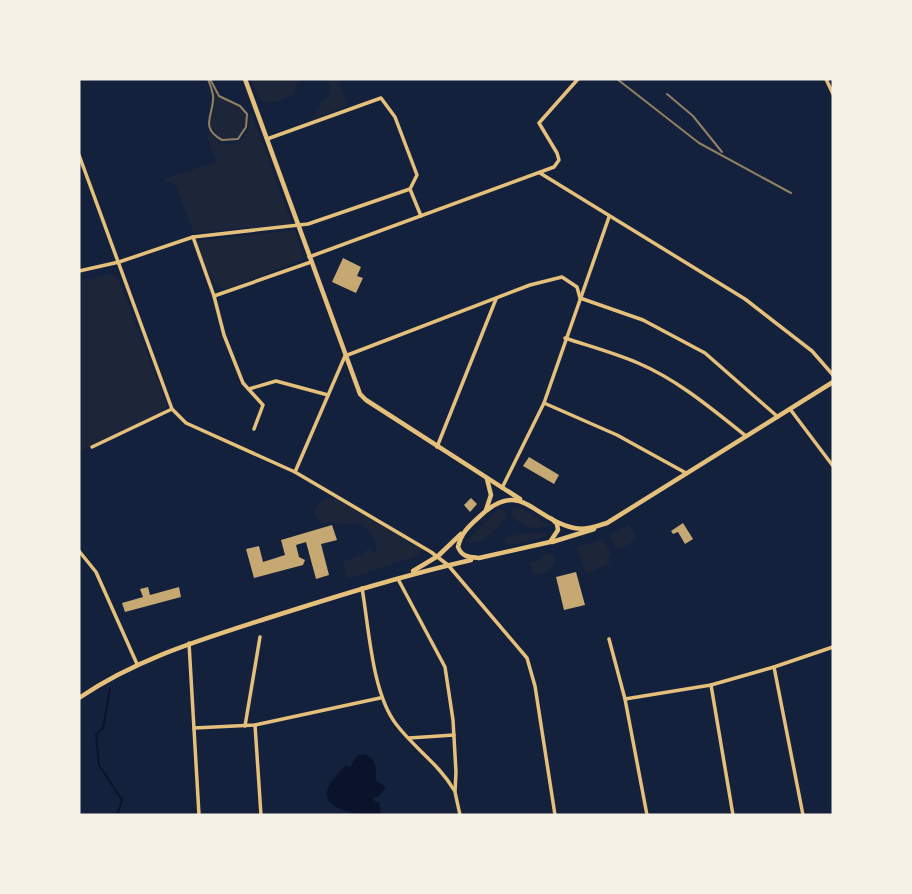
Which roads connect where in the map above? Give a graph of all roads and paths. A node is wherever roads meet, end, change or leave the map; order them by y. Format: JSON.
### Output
{"nodes":[{"id":1,"x":245,"y":79,"type":"edge"},
{"id":2,"x":578,"y":79,"type":"edge"},
{"id":3,"x":825,"y":79,"type":"edge"},
{"id":4,"x":833,"y":94,"type":"edge"},
{"id":5,"x":267,"y":139,"type":"junction"},
{"id":6,"x":79,"y":155,"type":"edge"},
{"id":7,"x":540,"y":173,"type":"junction"},
{"id":8,"x":410,"y":189,"type":"junction"},
{"id":9,"x":421,"y":216,"type":"junction"},
{"id":10,"x":610,"y":216,"type":"junction"},
{"id":11,"x":297,"y":226,"type":"junction"},
{"id":12,"x":192,"y":237,"type":"junction"},
{"id":13,"x":310,"y":259,"type":"junction"},
{"id":14,"x":119,"y":262,"type":"junction"},
{"id":15,"x":79,"y":271,"type":"edge"},
{"id":16,"x":214,"y":296,"type":"junction"},
{"id":17,"x":496,"y":298,"type":"junction"},
{"id":18,"x":580,"y":298,"type":"junction"},
{"id":19,"x":565,"y":338,"type":"junction"},
{"id":20,"x":345,"y":356,"type":"junction"},
{"id":21,"x":833,"y":374,"type":"edge"},
{"id":22,"x":833,"y":382,"type":"edge"},
{"id":23,"x":249,"y":389,"type":"junction"},
{"id":24,"x":328,"y":395,"type":"junction"},
{"id":25,"x":544,"y":402,"type":"junction"},
{"id":26,"x":172,"y":409,"type":"junction"},
{"id":27,"x":790,"y":409,"type":"junction"},
{"id":28,"x":778,"y":417,"type":"junction"},
{"id":29,"x":254,"y":429,"type":"dead end"},
{"id":30,"x":746,"y":436,"type":"junction"},
{"id":31,"x":92,"y":447,"type":"dead end"},
{"id":32,"x":437,"y":447,"type":"junction"},
{"id":33,"x":833,"y":457,"type":"edge"},
{"id":34,"x":829,"y":460,"type":"junction"},
{"id":35,"x":833,"y":466,"type":"edge"},
{"id":36,"x":295,"y":472,"type":"junction"},
{"id":37,"x":686,"y":473,"type":"junction"},
{"id":38,"x":487,"y":478,"type":"junction"},
{"id":39,"x":502,"y":488,"type":"junction"},
{"id":40,"x":526,"y":503,"type":"junction"},
{"id":41,"x":486,"y":510,"type":"junction"},
{"id":42,"x":552,"y":519,"type":"junction"},
{"id":43,"x":607,"y":523,"type":"junction"},
{"id":44,"x":464,"y":531,"type":"junction"},
{"id":45,"x":550,"y":542,"type":"junction"},
{"id":46,"x":79,"y":551,"type":"edge"},
{"id":47,"x":438,"y":556,"type":"junction"},
{"id":48,"x":479,"y":558,"type":"junction"},
{"id":49,"x":447,"y":565,"type":"junction"},
{"id":50,"x":410,"y":574,"type":"junction"},
{"id":51,"x":397,"y":577,"type":"junction"},
{"id":52,"x":362,"y":587,"type":"junction"},
{"id":53,"x":260,"y":637,"type":"dead end"},
{"id":54,"x":609,"y":639,"type":"dead end"},
{"id":55,"x":189,"y":643,"type":"junction"},
{"id":56,"x":833,"y":648,"type":"edge"},
{"id":57,"x":136,"y":663,"type":"junction"},
{"id":58,"x":774,"y":667,"type":"junction"},
{"id":59,"x":711,"y":685,"type":"junction"},
{"id":60,"x":79,"y":698,"type":"edge"},
{"id":61,"x":380,"y":698,"type":"junction"},
{"id":62,"x":625,"y":699,"type":"junction"},
{"id":63,"x":453,"y":720,"type":"junction"},
{"id":64,"x":255,"y":725,"type":"junction"},
{"id":65,"x":246,"y":726,"type":"junction"},
{"id":66,"x":194,"y":728,"type":"junction"},
{"id":67,"x":454,"y":734,"type":"junction"},
{"id":68,"x":409,"y":738,"type":"junction"},
{"id":69,"x":456,"y":774,"type":"junction"},
{"id":70,"x":446,"y":776,"type":"junction"},
{"id":71,"x":455,"y":792,"type":"junction"},
{"id":72,"x":199,"y":815,"type":"edge"},
{"id":73,"x":261,"y":815,"type":"edge"},
{"id":74,"x":460,"y":815,"type":"edge"},
{"id":75,"x":555,"y":815,"type":"edge"},
{"id":76,"x":647,"y":815,"type":"edge"},
{"id":77,"x":733,"y":815,"type":"edge"},
{"id":78,"x":803,"y":815,"type":"edge"}],
"edges":[{"from":1,"to":5,"type":"main road"},
{"from":2,"to":7,"type":"street"},
{"from":3,"to":4,"type":"street"},
{"from":5,"to":8,"type":"street"},
{"from":5,"to":11,"type":"main road"},
{"from":6,"to":14,"type":"street"},
{"from":7,"to":9,"type":"street"},
{"from":7,"to":10,"type":"street"},
{"from":8,"to":9,"type":"street"},
{"from":8,"to":11,"type":"street"},
{"from":9,"to":13,"type":"street"},
{"from":10,"to":18,"type":"street"},
{"from":10,"to":21,"type":"street"},
{"from":11,"to":12,"type":"street"},
{"from":11,"to":13,"type":"main road"},
{"from":12,"to":14,"type":"street"},
{"from":12,"to":16,"type":"street"},
{"from":13,"to":16,"type":"street"},
{"from":13,"to":20,"type":"main road"},
{"from":14,"to":15,"type":"street"},
{"from":14,"to":26,"type":"street"},
{"from":16,"to":23,"type":"street"},
{"from":17,"to":18,"type":"street"},
{"from":17,"to":20,"type":"street"},
{"from":17,"to":32,"type":"street"},
{"from":18,"to":19,"type":"street"},
{"from":18,"to":28,"type":"street"},
{"from":19,"to":25,"type":"street"},
{"from":19,"to":30,"type":"street"},
{"from":20,"to":24,"type":"street"},
{"from":20,"to":32,"type":"main road"},
{"from":22,"to":27,"type":"main road"},
{"from":23,"to":24,"type":"street"},
{"from":23,"to":29,"type":"street"},
{"from":24,"to":36,"type":"street"},
{"from":25,"to":37,"type":"street"},
{"from":25,"to":39,"type":"street"},
{"from":26,"to":31,"type":"street"},
{"from":26,"to":36,"type":"street"},
{"from":27,"to":28,"type":"main road"},
{"from":27,"to":34,"type":"street"},
{"from":28,"to":30,"type":"main road"},
{"from":30,"to":37,"type":"main road"},
{"from":32,"to":38,"type":"main road"},
{"from":33,"to":34,"type":"street"},
{"from":34,"to":35,"type":"street"},
{"from":36,"to":47,"type":"street"},
{"from":37,"to":43,"type":"main road"},
{"from":38,"to":39,"type":"main road"},
{"from":38,"to":41,"type":"main road"},
{"from":39,"to":40,"type":"main road"},
{"from":40,"to":41,"type":"main road"},
{"from":40,"to":42,"type":"main road"},
{"from":41,"to":44,"type":"main road"},
{"from":42,"to":43,"type":"main road"},
{"from":42,"to":45,"type":"main road"},
{"from":43,"to":45,"type":"main road"},
{"from":44,"to":47,"type":"main road"},
{"from":44,"to":48,"type":"main road"},
{"from":45,"to":48,"type":"main road"},
{"from":46,"to":57,"type":"street"},
{"from":47,"to":49,"type":"street"},
{"from":47,"to":50,"type":"main road"},
{"from":48,"to":49,"type":"main road"},
{"from":49,"to":50,"type":"main road"},
{"from":49,"to":75,"type":"street"},
{"from":50,"to":51,"type":"main road"},
{"from":51,"to":52,"type":"main road"},
{"from":51,"to":63,"type":"street"},
{"from":52,"to":55,"type":"main road"},
{"from":52,"to":61,"type":"street"},
{"from":53,"to":65,"type":"street"},
{"from":54,"to":62,"type":"street"},
{"from":55,"to":57,"type":"main road"},
{"from":55,"to":66,"type":"street"},
{"from":56,"to":58,"type":"street"},
{"from":57,"to":60,"type":"main road"},
{"from":58,"to":59,"type":"street"},
{"from":58,"to":78,"type":"street"},
{"from":59,"to":62,"type":"street"},
{"from":59,"to":77,"type":"street"},
{"from":61,"to":64,"type":"street"},
{"from":61,"to":68,"type":"street"},
{"from":62,"to":76,"type":"street"},
{"from":63,"to":67,"type":"street"},
{"from":63,"to":69,"type":"street"},
{"from":64,"to":65,"type":"street"},
{"from":64,"to":73,"type":"street"},
{"from":65,"to":66,"type":"street"},
{"from":66,"to":72,"type":"street"},
{"from":67,"to":68,"type":"street"},
{"from":67,"to":69,"type":"street"},
{"from":68,"to":70,"type":"street"},
{"from":69,"to":70,"type":"street"},
{"from":69,"to":71,"type":"street"},
{"from":70,"to":71,"type":"street"},
{"from":71,"to":74,"type":"street"}]}
